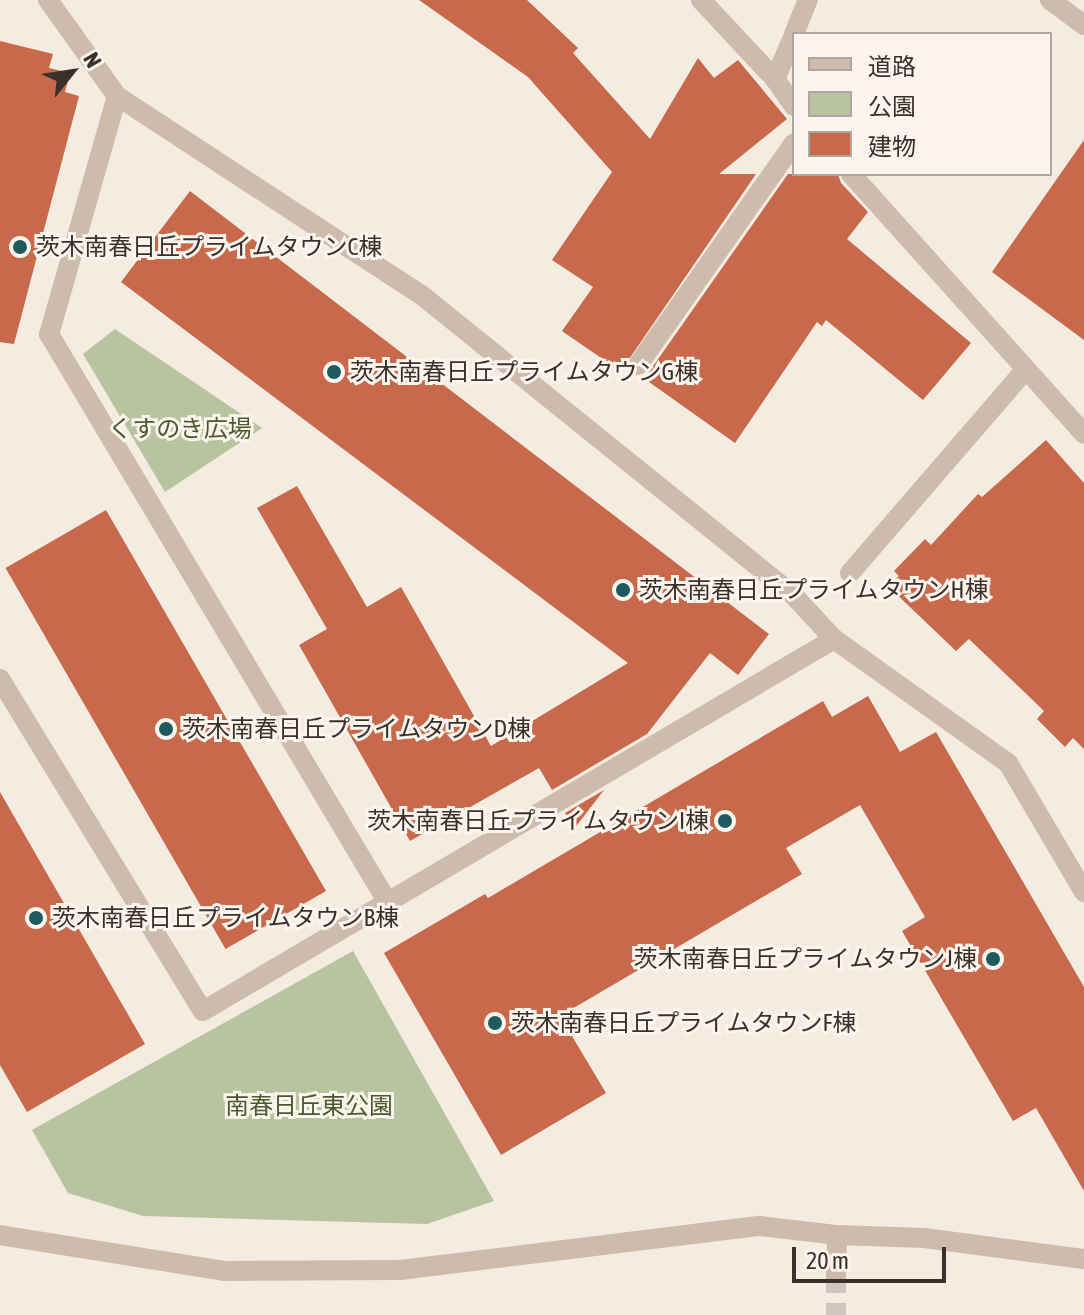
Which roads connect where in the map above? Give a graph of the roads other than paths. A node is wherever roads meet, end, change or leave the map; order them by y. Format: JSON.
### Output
{"nodes":[{"id":1,"x":48,"y":0,"type":"edge"},
{"id":2,"x":701,"y":0,"type":"edge"},
{"id":3,"x":808,"y":0,"type":"edge"},
{"id":4,"x":1050,"y":0,"type":"edge"},
{"id":5,"x":1084,"y":25,"type":"edge"},
{"id":6,"x":795,"y":32,"type":"edge"},
{"id":7,"x":792,"y":39,"type":"edge"},
{"id":8,"x":775,"y":79,"type":"junction"},
{"id":9,"x":117,"y":96,"type":"junction"},
{"id":10,"x":792,"y":103,"type":"edge"},
{"id":11,"x":792,"y":146,"type":"edge"},
{"id":12,"x":853,"y":176,"type":"edge"},
{"id":13,"x":638,"y":365,"type":"dead end"},
{"id":14,"x":1025,"y":370,"type":"junction"},
{"id":15,"x":1084,"y":434,"type":"edge"},
{"id":16,"x":850,"y":573,"type":"dead end"},
{"id":17,"x":834,"y":639,"type":"junction"},
{"id":18,"x":0,"y":679,"type":"edge"},
{"id":19,"x":1084,"y":892,"type":"edge"},
{"id":20,"x":388,"y":903,"type":"junction"},
{"id":21,"x":0,"y":1235,"type":"edge"},
{"id":22,"x":837,"y":1235,"type":"junction"},
{"id":23,"x":1084,"y":1259,"type":"edge"},
{"id":24,"x":836,"y":1273,"type":"tunnel mouth"}],
"edges":[{"from":1,"to":9,"type":"street"},
{"from":2,"to":8,"type":"street"},
{"from":3,"to":6,"type":"street"},
{"from":4,"to":5,"type":"street"},
{"from":7,"to":8,"type":"street"},
{"from":8,"to":10,"type":"street"},
{"from":9,"to":17,"type":"street"},
{"from":9,"to":20,"type":"street"},
{"from":11,"to":13,"type":"street"},
{"from":12,"to":14,"type":"street"},
{"from":14,"to":15,"type":"street"},
{"from":14,"to":16,"type":"street"},
{"from":17,"to":19,"type":"street"},
{"from":17,"to":20,"type":"street"},
{"from":18,"to":20,"type":"street"},
{"from":21,"to":22,"type":"street"},
{"from":22,"to":23,"type":"street"},
{"from":22,"to":24,"type":"street"}]}
